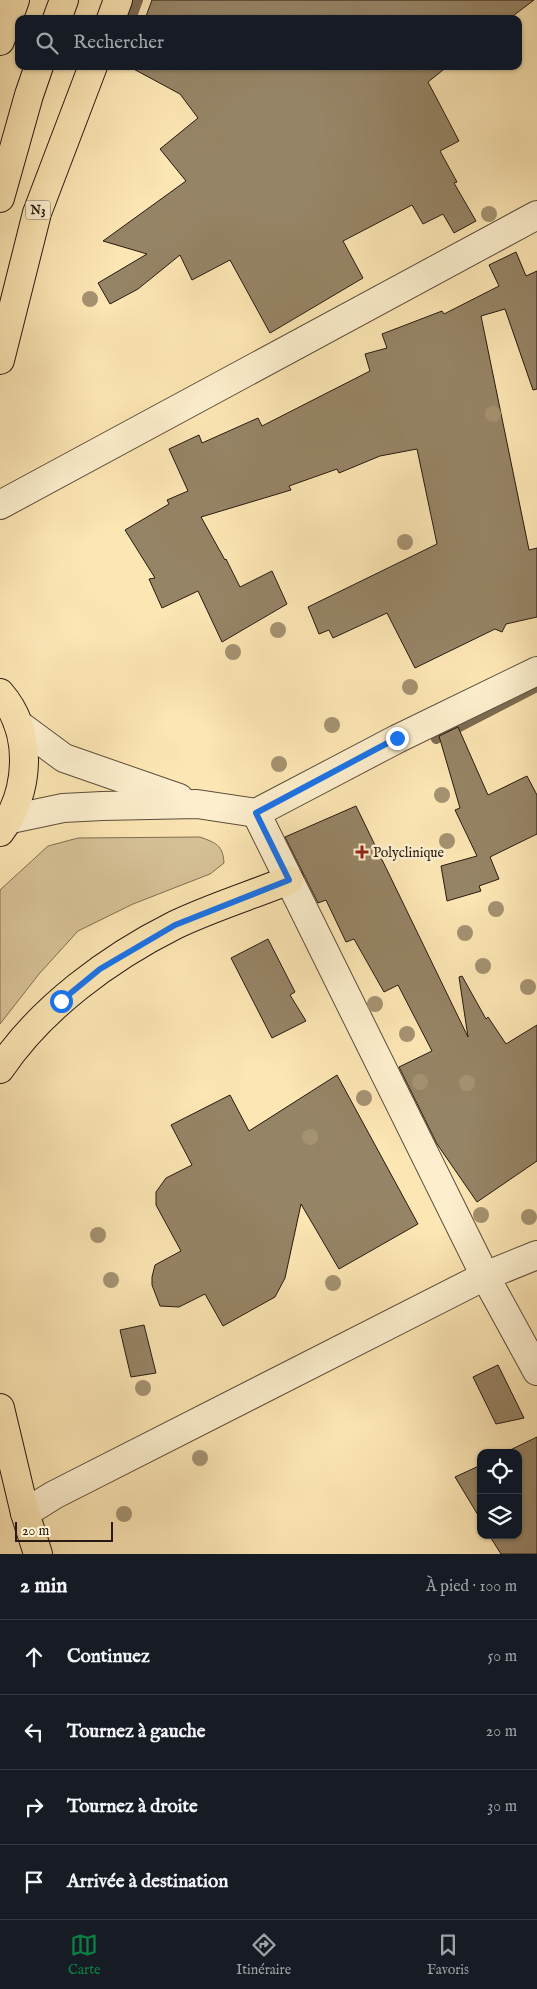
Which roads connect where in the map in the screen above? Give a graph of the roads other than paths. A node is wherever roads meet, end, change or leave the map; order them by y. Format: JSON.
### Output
{"nodes":[{"id":1,"x":15,"y":0,"type":"edge"},
{"id":2,"x":64,"y":0,"type":"edge"},
{"id":3,"x":118,"y":0,"type":"edge"},
{"id":4,"x":58,"y":15,"type":"edge"},
{"id":5,"x":112,"y":15,"type":"edge"},
{"id":6,"x":0,"y":42,"type":"edge"},
{"id":7,"x":38,"y":70,"type":"edge"},
{"id":8,"x":91,"y":70,"type":"edge"},
{"id":9,"x":0,"y":198,"type":"edge"},
{"id":10,"x":537,"y":215,"type":"edge"},
{"id":11,"x":0,"y":360,"type":"edge"},
{"id":12,"x":0,"y":505,"type":"edge"},
{"id":13,"x":537,"y":671,"type":"edge"},
{"id":14,"x":0,"y":693,"type":"edge"},
{"id":15,"x":18,"y":724,"type":"junction"},
{"id":16,"x":197,"y":804,"type":"junction"},
{"id":17,"x":256,"y":813,"type":"junction"},
{"id":18,"x":5,"y":825,"type":"edge"},
{"id":19,"x":289,"y":880,"type":"junction"},
{"id":20,"x":0,"y":1069,"type":"edge"},
{"id":21,"x":537,"y":1255,"type":"edge"},
{"id":22,"x":486,"y":1276,"type":"junction"},
{"id":23,"x":537,"y":1371,"type":"edge"},
{"id":24,"x":0,"y":1408,"type":"edge"},
{"id":25,"x":25,"y":1512,"type":"junction"},
{"id":26,"x":38,"y":1554,"type":"edge"}],
"edges":[{"from":1,"to":6,"type":"main road"},
{"from":2,"to":4,"type":"main road"},
{"from":3,"to":5,"type":"main road"},
{"from":7,"to":9,"type":"main road"},
{"from":8,"to":11,"type":"main road","number":"N3"},
{"from":10,"to":12,"type":"street"},
{"from":13,"to":17,"type":"street"},
{"from":14,"to":15,"type":"main road"},
{"from":15,"to":16,"type":"street"},
{"from":15,"to":18,"type":"main road"},
{"from":16,"to":17,"type":"street"},
{"from":16,"to":18,"type":"street"},
{"from":17,"to":19,"type":"street"},
{"from":19,"to":20,"type":"main road"},
{"from":19,"to":22,"type":"street"},
{"from":21,"to":22,"type":"street"},
{"from":22,"to":23,"type":"street"},
{"from":22,"to":25,"type":"street"},
{"from":24,"to":25,"type":"main road"},
{"from":25,"to":26,"type":"main road"}]}
